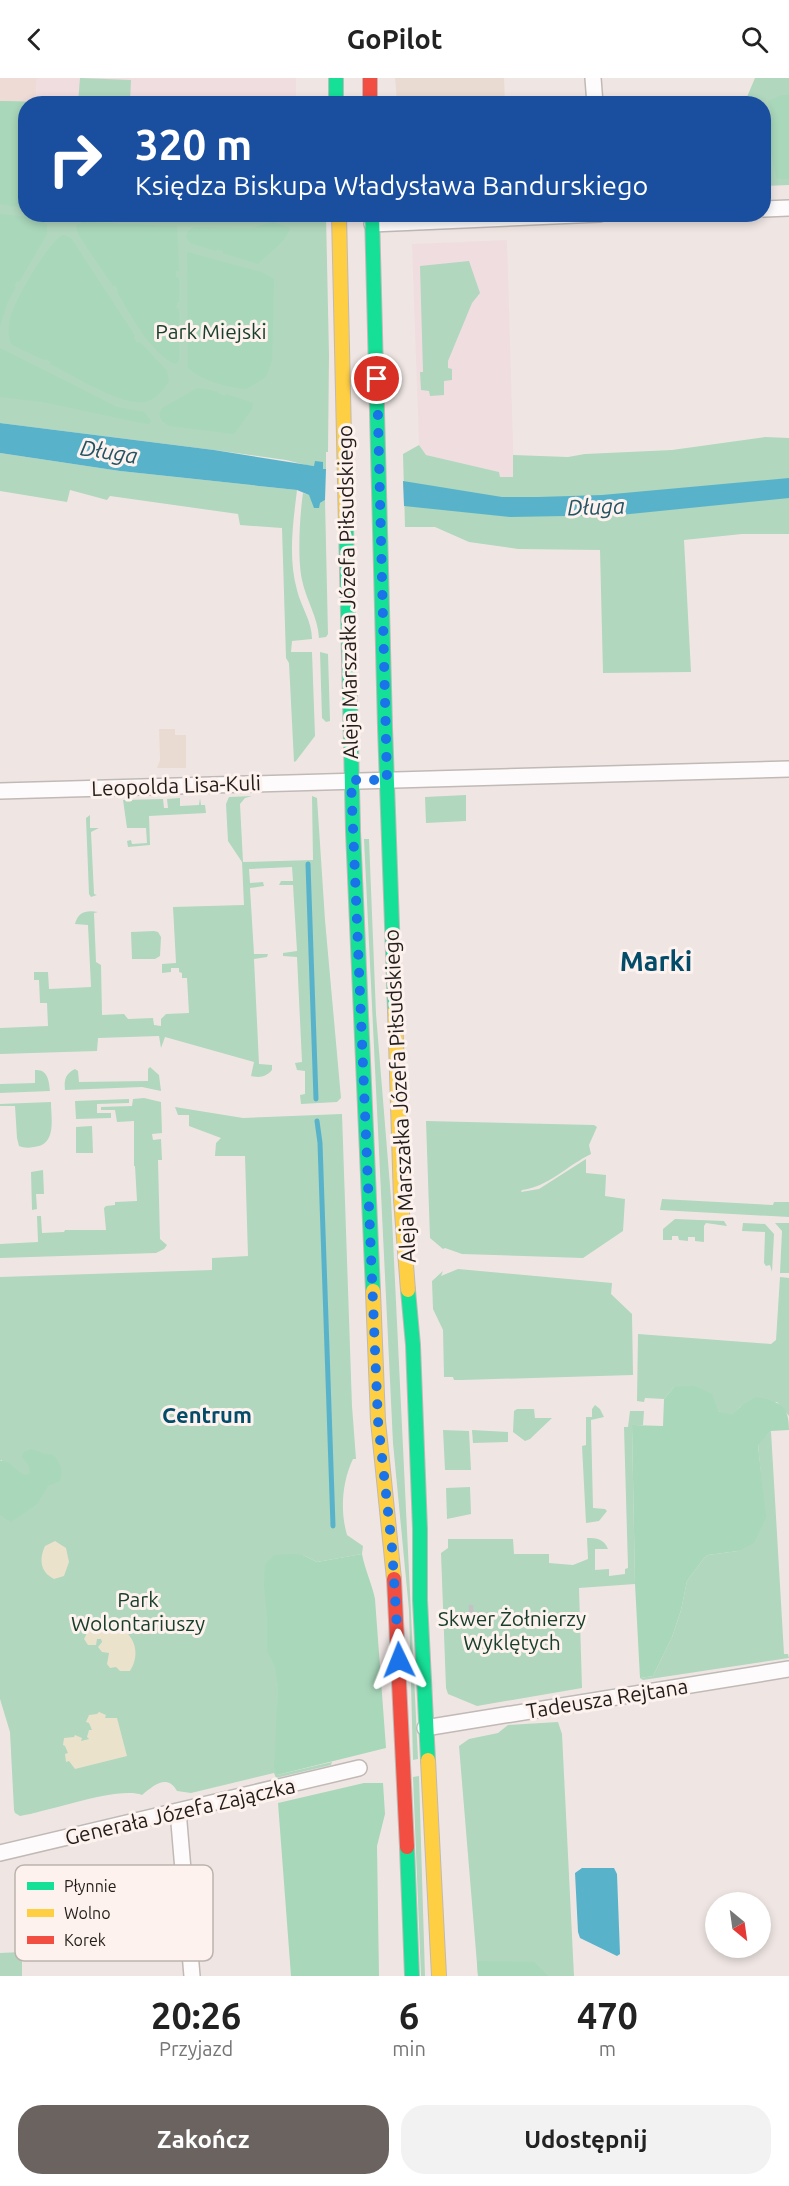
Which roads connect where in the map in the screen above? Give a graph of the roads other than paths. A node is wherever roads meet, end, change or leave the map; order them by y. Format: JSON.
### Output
{"nodes":[{"id":1,"x":336,"y":78,"type":"edge"},
{"id":2,"x":370,"y":78,"type":"edge"},
{"id":3,"x":593,"y":78,"type":"edge"},
{"id":4,"x":336,"y":96,"type":"edge"},
{"id":5,"x":370,"y":96,"type":"edge"},
{"id":6,"x":594,"y":96,"type":"edge"},
{"id":7,"x":789,"y":208,"type":"edge"},
{"id":8,"x":771,"y":209,"type":"edge"},
{"id":9,"x":339,"y":222,"type":"edge"},
{"id":10,"x":372,"y":222,"type":"edge"},
{"id":11,"x":789,"y":769,"type":"edge"},
{"id":12,"x":351,"y":780,"type":"junction"},
{"id":13,"x":387,"y":780,"type":"junction"},
{"id":14,"x":0,"y":790,"type":"edge"},
{"id":15,"x":789,"y":1669,"type":"edge"},
{"id":16,"x":425,"y":1728,"type":"junction"},
{"id":17,"x":359,"y":1768,"type":"dead end"},
{"id":18,"x":178,"y":1811,"type":"junction"},
{"id":19,"x":0,"y":1853,"type":"edge"},
{"id":20,"x":183,"y":1865,"type":"edge"},
{"id":21,"x":191,"y":1961,"type":"edge"},
{"id":22,"x":192,"y":1976,"type":"edge"},
{"id":23,"x":412,"y":1976,"type":"edge"},
{"id":24,"x":439,"y":1976,"type":"edge"}],
"edges":[{"from":1,"to":4,"type":"main road"},
{"from":2,"to":5,"type":"main road"},
{"from":3,"to":6,"type":"street"},
{"from":7,"to":8,"type":"street"},
{"from":9,"to":12,"type":"main road","name":"Aleja Marszałka Józefa Piłsudskiego"},
{"from":10,"to":13,"type":"main road","name":"Aleja Marszałka Józefa Piłsudskiego"},
{"from":11,"to":13,"type":"street","name":"Leopolda Lisa-Kuli"},
{"from":12,"to":13,"type":"street","name":"Leopolda Lisa-Kuli"},
{"from":12,"to":14,"type":"street","name":"Leopolda Lisa-Kuli"},
{"from":12,"to":23,"type":"main road","name":"Aleja Marszałka Józefa Piłsudskiego"},
{"from":13,"to":16,"type":"main road","name":"Aleja Marszałka Józefa Piłsudskiego"},
{"from":15,"to":16,"type":"street","name":"Tadeusza Rejtana"},
{"from":16,"to":24,"type":"main road","name":"Aleja Marszałka Józefa Piłsudskiego"},
{"from":17,"to":18,"type":"street","name":"Generała Józefa Zajączka"},
{"from":18,"to":19,"type":"street","name":"Generała Józefa Zajączka"},
{"from":18,"to":20,"type":"street"},
{"from":21,"to":22,"type":"street"}]}
